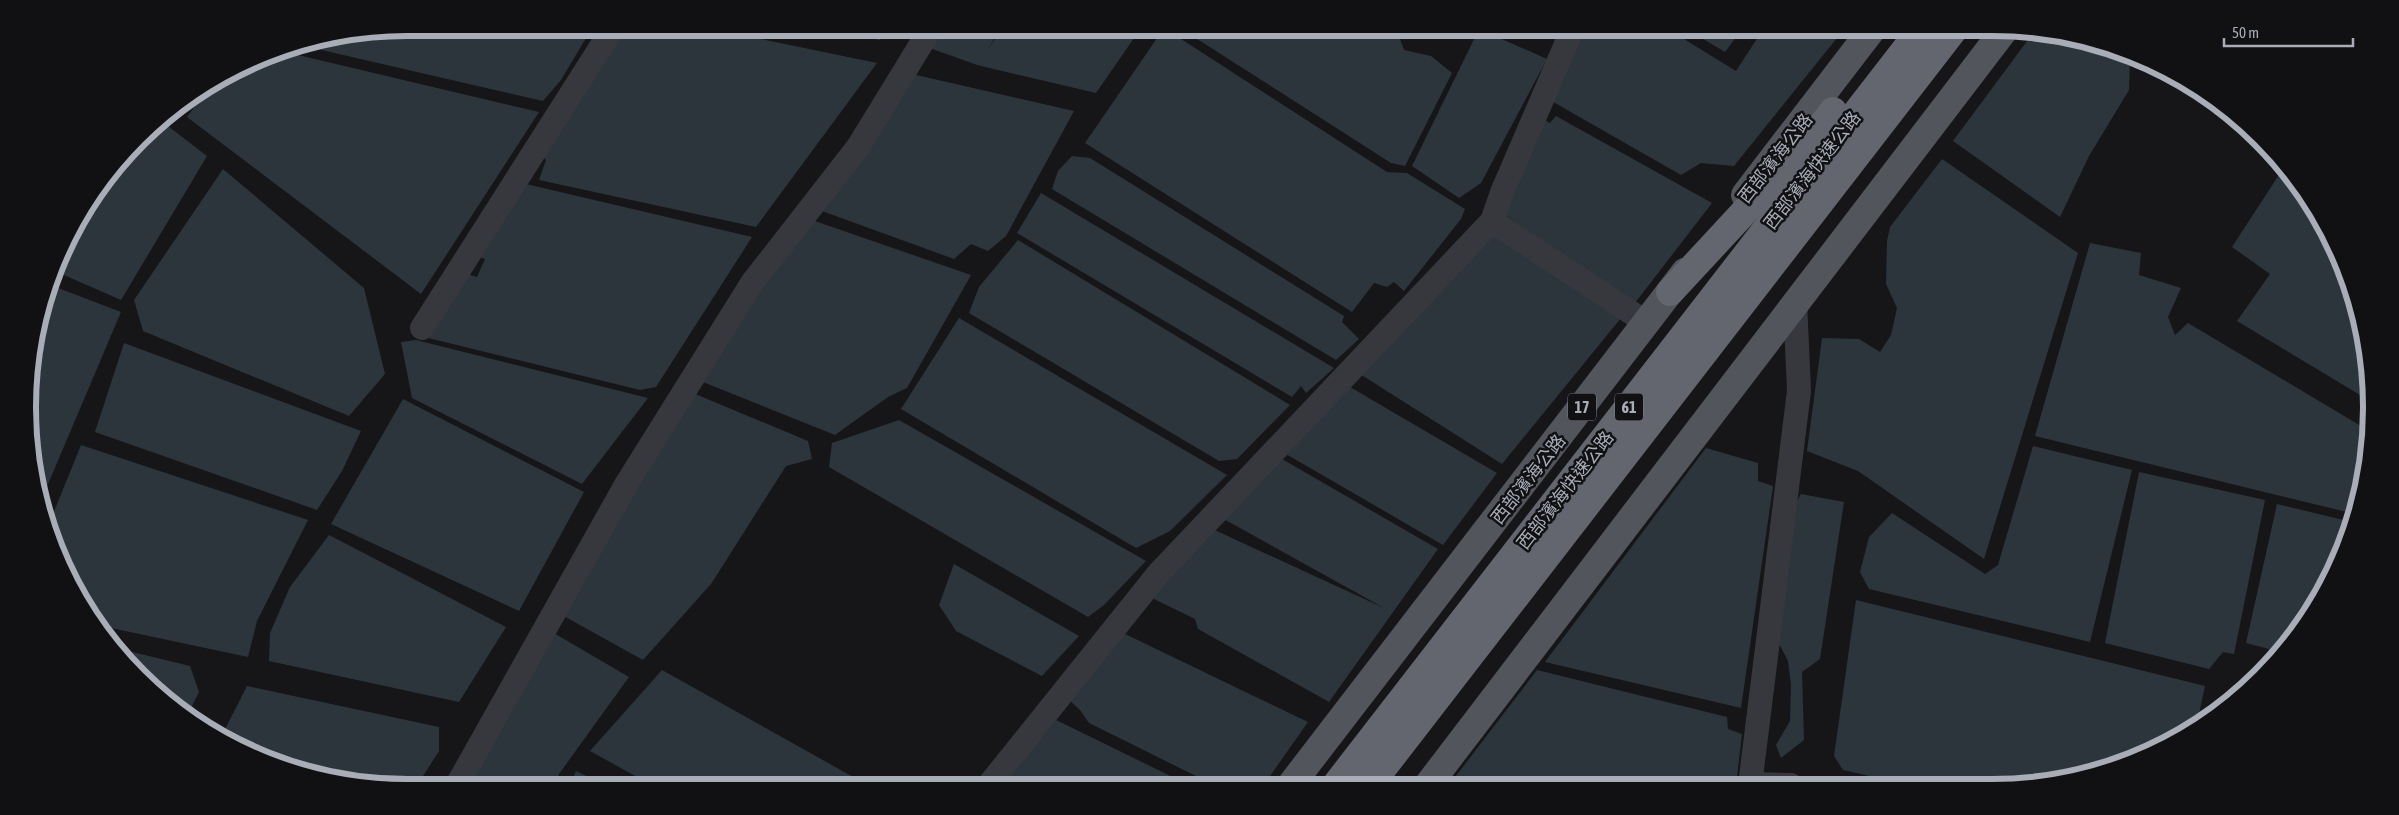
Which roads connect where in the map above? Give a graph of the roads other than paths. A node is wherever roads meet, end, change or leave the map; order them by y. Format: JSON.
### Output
{"nodes":[{"id":1,"x":608,"y":36,"type":"edge"},
{"id":2,"x":926,"y":36,"type":"edge"},
{"id":3,"x":1570,"y":36,"type":"edge"},
{"id":4,"x":1867,"y":36,"type":"edge"},
{"id":5,"x":1893,"y":36,"type":"edge"},
{"id":6,"x":1916,"y":36,"type":"edge"},
{"id":7,"x":1949,"y":36,"type":"edge"},
{"id":8,"x":1999,"y":36,"type":"edge"},
{"id":9,"x":1492,"y":221,"type":"junction"},
{"id":10,"x":1670,"y":292,"type":"junction"},
{"id":11,"x":1795,"y":301,"type":"junction"},
{"id":12,"x":1647,"y":324,"type":"junction"},
{"id":13,"x":422,"y":328,"type":"dead end"},
{"id":14,"x":461,"y":779,"type":"edge"},
{"id":15,"x":994,"y":779,"type":"edge"},
{"id":16,"x":1295,"y":779,"type":"edge"},
{"id":17,"x":1340,"y":779,"type":"edge"},
{"id":18,"x":1374,"y":779,"type":"edge"},
{"id":19,"x":1433,"y":779,"type":"edge"},
{"id":20,"x":1751,"y":779,"type":"edge"}],
"edges":[{"from":1,"to":13,"type":"street"},
{"from":2,"to":14,"type":"street"},
{"from":3,"to":9,"type":"street"},
{"from":4,"to":10,"type":"main road","name":"西部濱海公路","number":"17"},
{"from":5,"to":10,"type":"highway"},
{"from":6,"to":17,"type":"highway","name":"西部濱海快速公路","number":"61"},
{"from":7,"to":18,"type":"highway","name":"西部濱海快速公路","number":"61"},
{"from":8,"to":11,"type":"main road"},
{"from":9,"to":12,"type":"street"},
{"from":9,"to":15,"type":"street"},
{"from":10,"to":12,"type":"main road","name":"西部濱海公路","number":"17"},
{"from":11,"to":19,"type":"main road"},
{"from":11,"to":20,"type":"street"},
{"from":12,"to":16,"type":"main road","name":"西部濱海公路","number":"17"}]}
